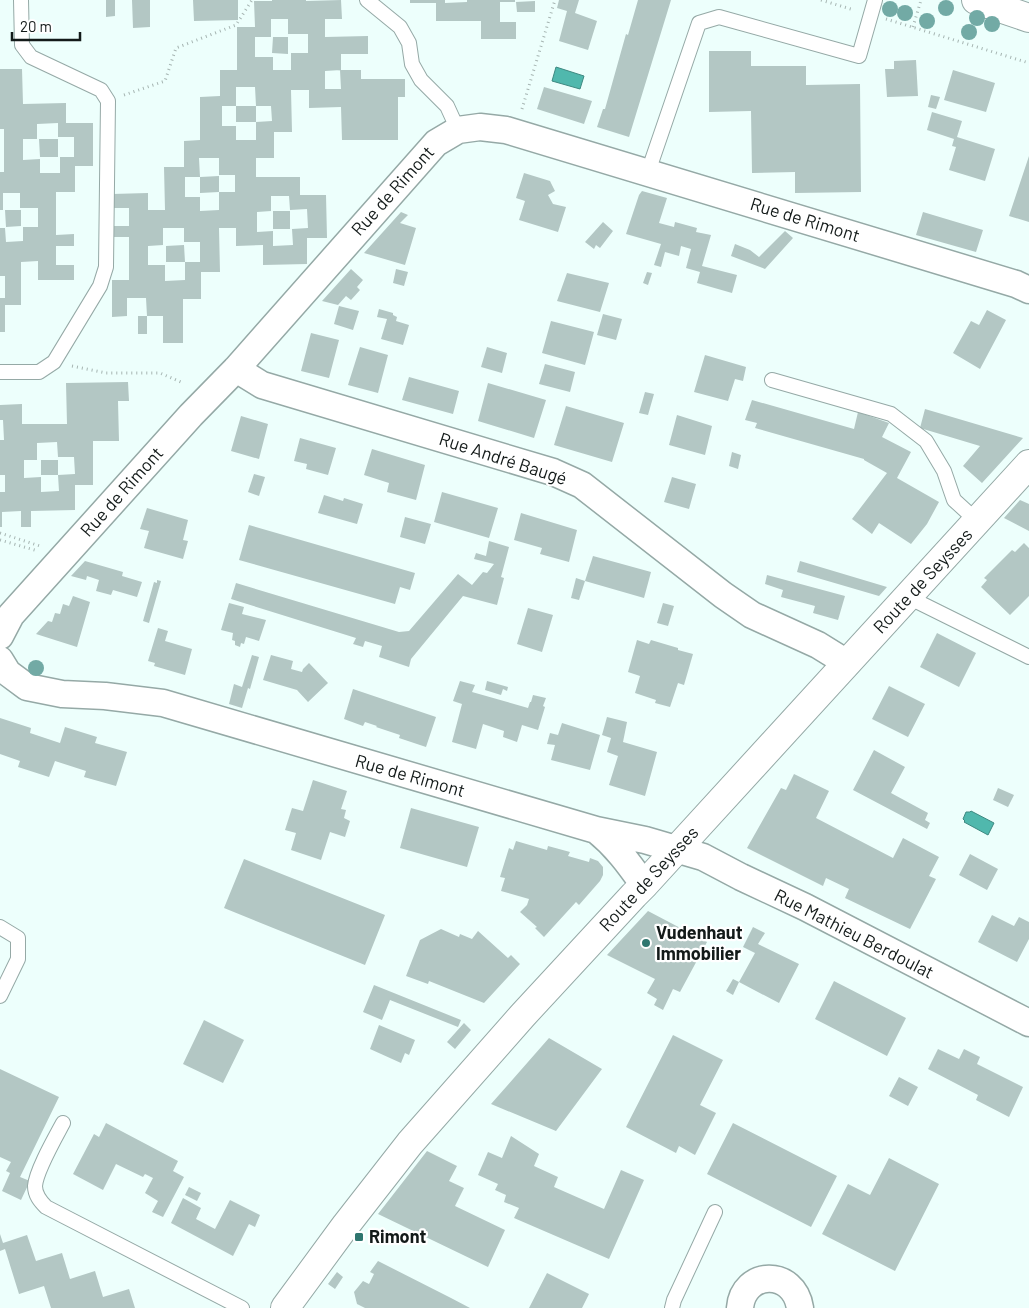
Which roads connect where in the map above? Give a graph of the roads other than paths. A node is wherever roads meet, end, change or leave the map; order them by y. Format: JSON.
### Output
{"nodes":[{"id":1,"x":21,"y":0,"type":"edge"},
{"id":2,"x":367,"y":0,"type":"edge"},
{"id":3,"x":875,"y":0,"type":"edge"},
{"id":4,"x":976,"y":0,"type":"edge"},
{"id":5,"x":1029,"y":18,"type":"edge"},
{"id":6,"x":458,"y":130,"type":"junction"},
{"id":7,"x":648,"y":172,"type":"junction"},
{"id":8,"x":1029,"y":290,"type":"edge"},
{"id":9,"x":236,"y":369,"type":"junction"},
{"id":10,"x":0,"y":372,"type":"edge"},
{"id":11,"x":772,"y":380,"type":"dead end"},
{"id":12,"x":1029,"y":464,"type":"edge"},
{"id":13,"x":977,"y":521,"type":"junction"},
{"id":14,"x":908,"y":596,"type":"junction"},
{"id":15,"x":0,"y":636,"type":"edge"},
{"id":16,"x":1029,"y":657,"type":"edge"},
{"id":17,"x":0,"y":660,"type":"edge"},
{"id":18,"x":847,"y":662,"type":"junction"},
{"id":19,"x":596,"y":830,"type":"junction"},
{"id":20,"x":677,"y":849,"type":"junction"},
{"id":21,"x":644,"y":885,"type":"junction"},
{"id":22,"x":0,"y":927,"type":"edge"},
{"id":23,"x":0,"y":996,"type":"edge"},
{"id":24,"x":1029,"y":1023,"type":"edge"},
{"id":25,"x":63,"y":1123,"type":"dead end"},
{"id":26,"x":715,"y":1212,"type":"dead end"},
{"id":27,"x":242,"y":1308,"type":"edge"},
{"id":28,"x":285,"y":1308,"type":"edge"},
{"id":29,"x":672,"y":1308,"type":"edge"},
{"id":30,"x":740,"y":1308,"type":"edge"},
{"id":31,"x":800,"y":1308,"type":"edge"}],
"edges":[{"from":1,"to":10,"type":"lane"},
{"from":2,"to":6,"type":"lane"},
{"from":3,"to":7,"type":"lane"},
{"from":4,"to":5,"type":"main road"},
{"from":6,"to":7,"type":"street","name":"Rue de Rimont"},
{"from":6,"to":9,"type":"street","name":"Rue de Rimont"},
{"from":7,"to":8,"type":"street","name":"Rue de Rimont"},
{"from":9,"to":15,"type":"street","name":"Rue de Rimont"},
{"from":9,"to":18,"type":"street","name":"Rue André Baugé"},
{"from":11,"to":13,"type":"lane"},
{"from":12,"to":13,"type":"main road","name":"Route de Seysses"},
{"from":13,"to":14,"type":"main road","name":"Route de Seysses"},
{"from":14,"to":16,"type":"lane"},
{"from":14,"to":18,"type":"main road","name":"Route de Seysses"},
{"from":17,"to":19,"type":"street","name":"Rue de Rimont"},
{"from":18,"to":20,"type":"main road","name":"Route de Seysses"},
{"from":19,"to":20,"type":"street","name":"Rue de Rimont"},
{"from":19,"to":21,"type":"street","name":"Rue de Rimont"},
{"from":20,"to":21,"type":"main road","name":"Route de Seysses"},
{"from":20,"to":24,"type":"street","name":"Rue Mathieu Berdoulat"},
{"from":21,"to":28,"type":"main road","name":"Route de Seysses"},
{"from":22,"to":23,"type":"lane"},
{"from":25,"to":27,"type":"lane"},
{"from":26,"to":29,"type":"lane"},
{"from":30,"to":31,"type":"street"}]}
